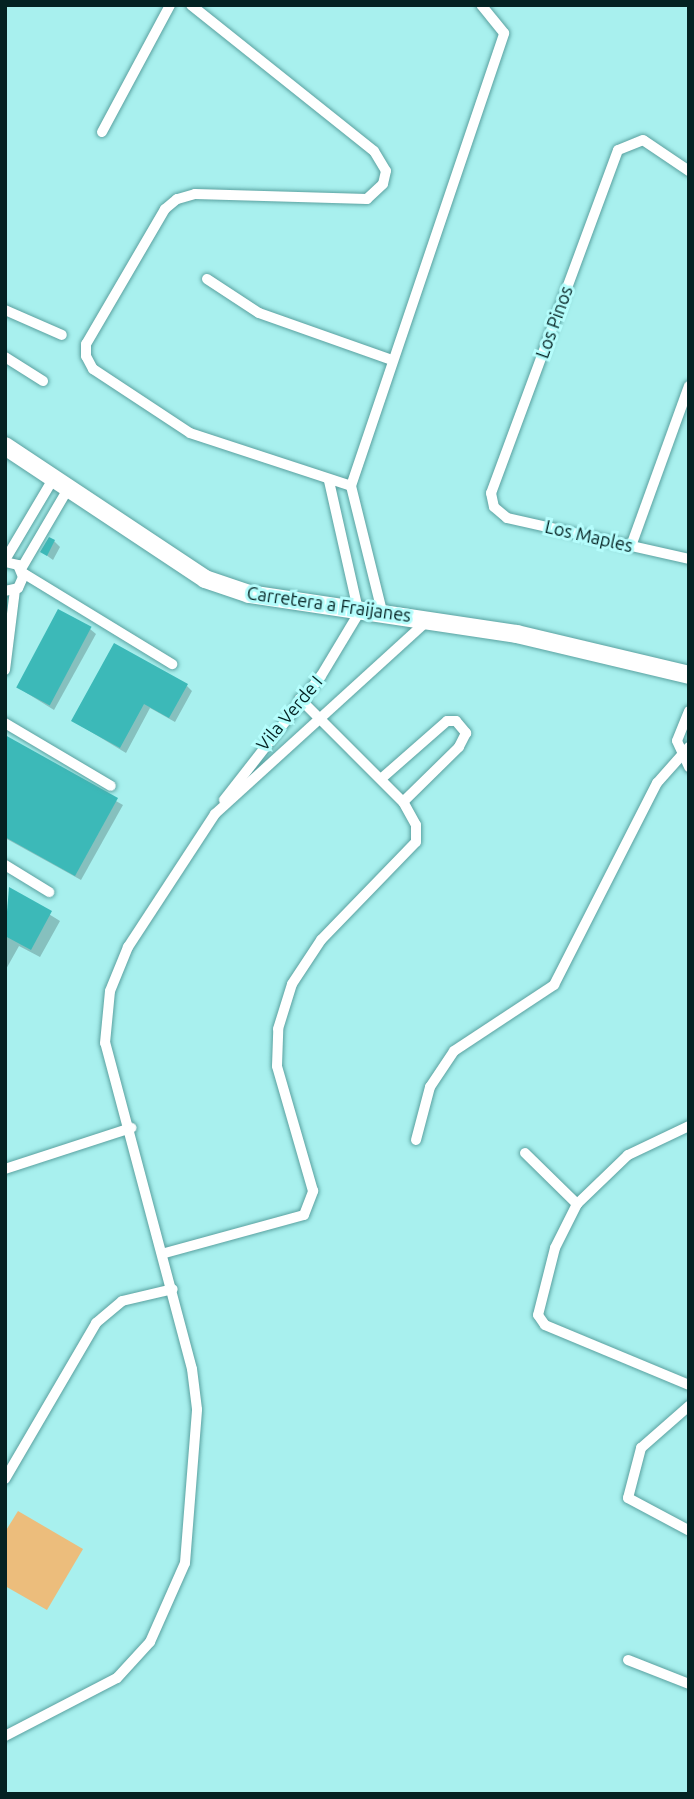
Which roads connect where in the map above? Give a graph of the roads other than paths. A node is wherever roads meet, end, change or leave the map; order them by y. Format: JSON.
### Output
{"nodes":[{"id":1,"x":170,"y":5,"type":"edge"},
{"id":2,"x":191,"y":5,"type":"edge"},
{"id":3,"x":481,"y":5,"type":"edge"},
{"id":4,"x":102,"y":132,"type":"dead end"},
{"id":5,"x":689,"y":170,"type":"edge"},
{"id":6,"x":207,"y":279,"type":"dead end"},
{"id":7,"x":6,"y":312,"type":"edge"},
{"id":8,"x":62,"y":335,"type":"dead end"},
{"id":9,"x":5,"y":357,"type":"edge"},
{"id":10,"x":389,"y":359,"type":"junction"},
{"id":11,"x":43,"y":381,"type":"dead end"},
{"id":12,"x":689,"y":386,"type":"edge"},
{"id":13,"x":5,"y":446,"type":"edge"},
{"id":14,"x":53,"y":479,"type":"junction"},
{"id":15,"x":329,"y":481,"type":"junction"},
{"id":16,"x":351,"y":486,"type":"junction"},
{"id":17,"x":68,"y":489,"type":"junction"},
{"id":18,"x":494,"y":507,"type":"joint"},
{"id":19,"x":631,"y":546,"type":"junction"},
{"id":20,"x":689,"y":559,"type":"edge"},
{"id":21,"x":5,"y":561,"type":"edge"},
{"id":22,"x":22,"y":571,"type":"junction"},
{"id":23,"x":10,"y":591,"type":"edge"},
{"id":24,"x":359,"y":610,"type":"junction"},
{"id":25,"x":382,"y":611,"type":"junction"},
{"id":26,"x":429,"y":620,"type":"junction"},
{"id":27,"x":172,"y":664,"type":"dead end"},
{"id":28,"x":5,"y":670,"type":"edge"},
{"id":29,"x":689,"y":675,"type":"edge"},
{"id":30,"x":300,"y":699,"type":"junction"},
{"id":31,"x":689,"y":711,"type":"edge"},
{"id":32,"x":319,"y":718,"type":"junction"},
{"id":33,"x":5,"y":723,"type":"edge"},
{"id":34,"x":685,"y":749,"type":"edge"},
{"id":35,"x":689,"y":767,"type":"edge"},
{"id":36,"x":382,"y":778,"type":"junction"},
{"id":37,"x":111,"y":786,"type":"dead end"},
{"id":38,"x":403,"y":802,"type":"junction"},
{"id":39,"x":215,"y":814,"type":"junction"},
{"id":40,"x":5,"y":865,"type":"edge"},
{"id":41,"x":49,"y":892,"type":"dead end"},
{"id":42,"x":689,"y":1126,"type":"edge"},
{"id":43,"x":131,"y":1128,"type":"junction"},
{"id":44,"x":416,"y":1140,"type":"dead end"},
{"id":45,"x":525,"y":1153,"type":"dead end"},
{"id":46,"x":5,"y":1169,"type":"edge"},
{"id":47,"x":577,"y":1204,"type":"junction"},
{"id":48,"x":165,"y":1253,"type":"junction"},
{"id":49,"x":173,"y":1289,"type":"junction"},
{"id":50,"x":689,"y":1385,"type":"edge"},
{"id":51,"x":689,"y":1406,"type":"edge"},
{"id":52,"x":5,"y":1479,"type":"edge"},
{"id":53,"x":688,"y":1530,"type":"edge"},
{"id":54,"x":628,"y":1660,"type":"dead end"},
{"id":55,"x":689,"y":1684,"type":"edge"},
{"id":56,"x":5,"y":1736,"type":"edge"}],
"edges":[{"from":1,"to":4,"type":"street"},
{"from":2,"to":15,"type":"street"},
{"from":3,"to":10,"type":"street"},
{"from":5,"to":18,"type":"street","name":"Los Pinos"},
{"from":6,"to":10,"type":"street"},
{"from":7,"to":8,"type":"street"},
{"from":9,"to":11,"type":"street"},
{"from":10,"to":16,"type":"street"},
{"from":12,"to":19,"type":"street"},
{"from":13,"to":14,"type":"main road","name":"Carretera a Fraijanes"},
{"from":14,"to":17,"type":"main road","name":"Carretera a Fraijanes"},
{"from":14,"to":21,"type":"street"},
{"from":15,"to":16,"type":"street"},
{"from":15,"to":24,"type":"street"},
{"from":16,"to":25,"type":"street"},
{"from":17,"to":22,"type":"street"},
{"from":17,"to":24,"type":"main road","name":"Carretera a Fraijanes"},
{"from":18,"to":19,"type":"street","name":"Los Maples"},
{"from":19,"to":20,"type":"street","name":"Los Maples"},
{"from":21,"to":22,"type":"street"},
{"from":22,"to":23,"type":"street"},
{"from":22,"to":27,"type":"street"},
{"from":23,"to":28,"type":"street"},
{"from":24,"to":25,"type":"main road","name":"Carretera a Fraijanes"},
{"from":24,"to":30,"type":"street","name":"Vila Verde I"},
{"from":25,"to":26,"type":"main road","name":"Carretera a Fraijanes"},
{"from":26,"to":29,"type":"main road","name":"Carretera a Fraijanes"},
{"from":26,"to":32,"type":"street"},
{"from":30,"to":32,"type":"street"},
{"from":30,"to":39,"type":"street","name":"Vila Verde I"},
{"from":31,"to":34,"type":"street"},
{"from":32,"to":36,"type":"street"},
{"from":32,"to":39,"type":"street"},
{"from":33,"to":37,"type":"street"},
{"from":34,"to":35,"type":"street"},
{"from":34,"to":44,"type":"street"},
{"from":36,"to":38,"type":"street"},
{"from":36,"to":38,"type":"street"},
{"from":38,"to":48,"type":"street"},
{"from":39,"to":43,"type":"street"},
{"from":40,"to":41,"type":"street"},
{"from":42,"to":47,"type":"street"},
{"from":43,"to":46,"type":"street"},
{"from":43,"to":48,"type":"street"},
{"from":45,"to":47,"type":"street"},
{"from":47,"to":50,"type":"street"},
{"from":48,"to":49,"type":"street"},
{"from":49,"to":52,"type":"street"},
{"from":49,"to":56,"type":"street"},
{"from":51,"to":53,"type":"street"},
{"from":54,"to":55,"type":"street"}]}
